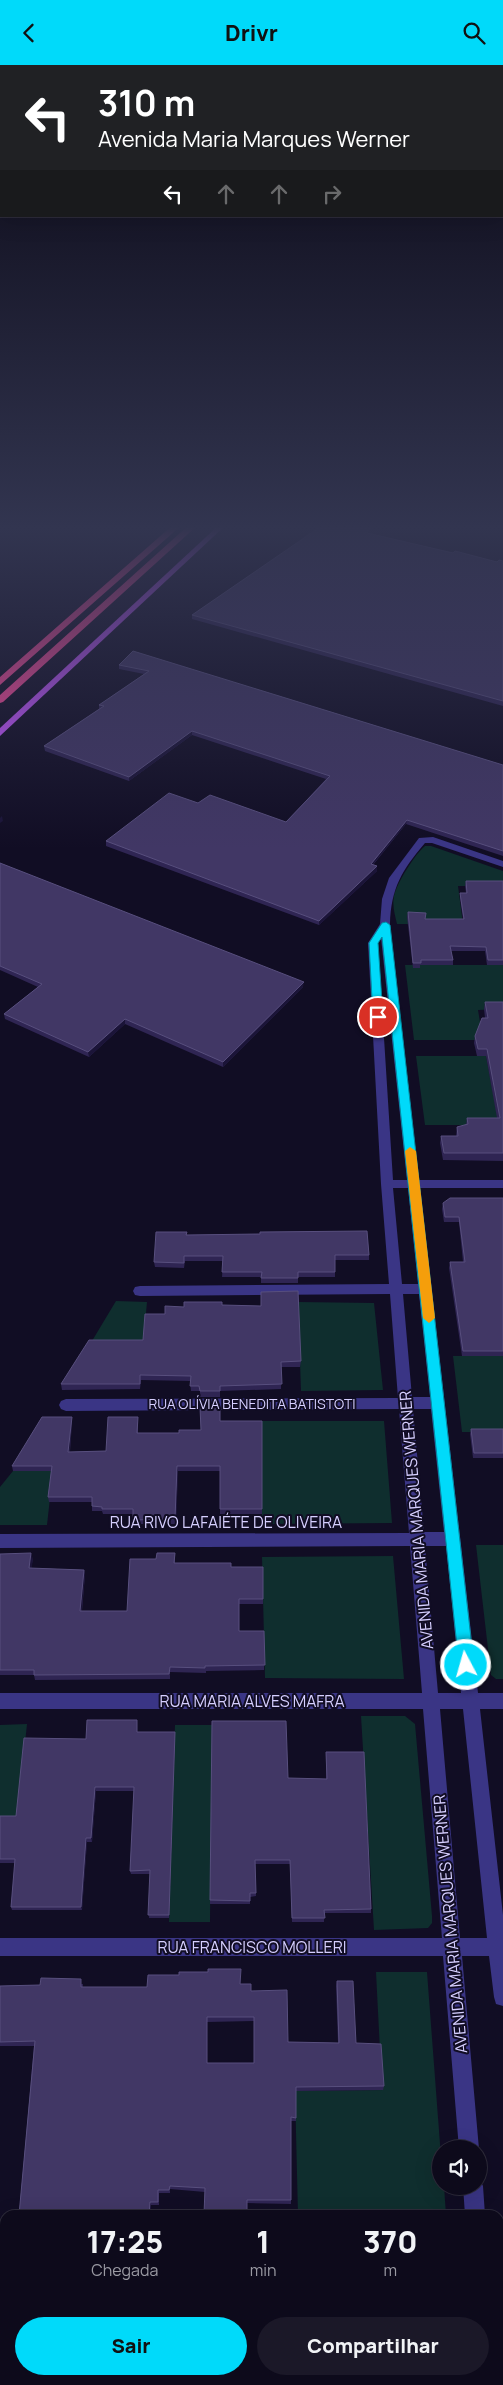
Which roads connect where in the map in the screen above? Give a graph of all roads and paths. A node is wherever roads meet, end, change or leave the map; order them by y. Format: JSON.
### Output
{"nodes":[{"id":1,"x":57,"y":632,"type":"edge"},
{"id":2,"x":75,"y":632,"type":"edge"},
{"id":3,"x":108,"y":632,"type":"edge"},
{"id":4,"x":0,"y":682,"type":"edge"},
{"id":5,"x":0,"y":700,"type":"edge"},
{"id":6,"x":0,"y":733,"type":"edge"},
{"id":7,"x":503,"y":864,"type":"edge"},
{"id":8,"x":386,"y":925,"type":"junction"},
{"id":9,"x":388,"y":1184,"type":"junction"},
{"id":10,"x":414,"y":1184,"type":"junction"},
{"id":11,"x":503,"y":1184,"type":"edge"},
{"id":12,"x":396,"y":1289,"type":"junction"},
{"id":13,"x":426,"y":1289,"type":"junction"},
{"id":14,"x":140,"y":1291,"type":"dead end"},
{"id":15,"x":438,"y":1403,"type":"junction"},
{"id":16,"x":406,"y":1404,"type":"junction"},
{"id":17,"x":66,"y":1405,"type":"dead end"},
{"id":18,"x":453,"y":1539,"type":"junction"},
{"id":19,"x":418,"y":1540,"type":"junction"},
{"id":20,"x":0,"y":1541,"type":"edge"},
{"id":21,"x":0,"y":1701,"type":"edge"},
{"id":22,"x":470,"y":1701,"type":"junction"},
{"id":23,"x":503,"y":1701,"type":"edge"},
{"id":24,"x":431,"y":1702,"type":"junction"},
{"id":25,"x":0,"y":1947,"type":"edge"},
{"id":26,"x":500,"y":1947,"type":"edge"},
{"id":27,"x":452,"y":1948,"type":"junction"},
{"id":28,"x":503,"y":1997,"type":"edge"},
{"id":29,"x":468,"y":2140,"type":"edge"},
{"id":30,"x":473,"y":2195,"type":"edge"},
{"id":31,"x":474,"y":2210,"type":"edge"}],
"edges":[{"from":1,"to":4,"type":"highway"},
{"from":2,"to":5,"type":"highway"},
{"from":3,"to":6,"type":"main road"},
{"from":7,"to":8,"type":"street"},
{"from":8,"to":9,"type":"street","name":"AVENIDA MARIA MARQUES WERNER"},
{"from":8,"to":10,"type":"street"},
{"from":9,"to":10,"type":"street"},
{"from":9,"to":12,"type":"street","name":"AVENIDA MARIA MARQUES WERNER"},
{"from":10,"to":11,"type":"street"},
{"from":10,"to":13,"type":"street"},
{"from":12,"to":13,"type":"street"},
{"from":12,"to":14,"type":"street"},
{"from":12,"to":16,"type":"street","name":"AVENIDA MARIA MARQUES WERNER"},
{"from":13,"to":15,"type":"street"},
{"from":15,"to":16,"type":"street","name":"RUA OLÍVIA BENEDITA BATISTOTI"},
{"from":15,"to":18,"type":"street"},
{"from":16,"to":17,"type":"street","name":"RUA OLÍVIA BENEDITA BATISTOTI"},
{"from":16,"to":19,"type":"street","name":"AVENIDA MARIA MARQUES WERNER"},
{"from":18,"to":19,"type":"street","name":"RUA RIVO LAFAIÉTE DE OLIVEIRA"},
{"from":18,"to":22,"type":"street"},
{"from":19,"to":20,"type":"street","name":"RUA RIVO LAFAIÉTE DE OLIVEIRA"},
{"from":19,"to":24,"type":"street","name":"AVENIDA MARIA MARQUES WERNER"},
{"from":21,"to":24,"type":"street","name":"RUA MARIA ALVES MAFRA"},
{"from":22,"to":23,"type":"street","name":"RUA MARIA ALVES MAFRA"},
{"from":22,"to":24,"type":"street","name":"RUA MARIA ALVES MAFRA"},
{"from":22,"to":26,"type":"street"},
{"from":24,"to":27,"type":"street","name":"AVENIDA MARIA MARQUES WERNER"},
{"from":25,"to":27,"type":"street","name":"RUA FRANCISCO MOLLERI"},
{"from":26,"to":27,"type":"street","name":"RUA FRANCISCO MOLLERI"},
{"from":26,"to":28,"type":"street"},
{"from":27,"to":29,"type":"street","name":"AVENIDA MARIA MARQUES WERNER"},
{"from":30,"to":31,"type":"street"}]}
